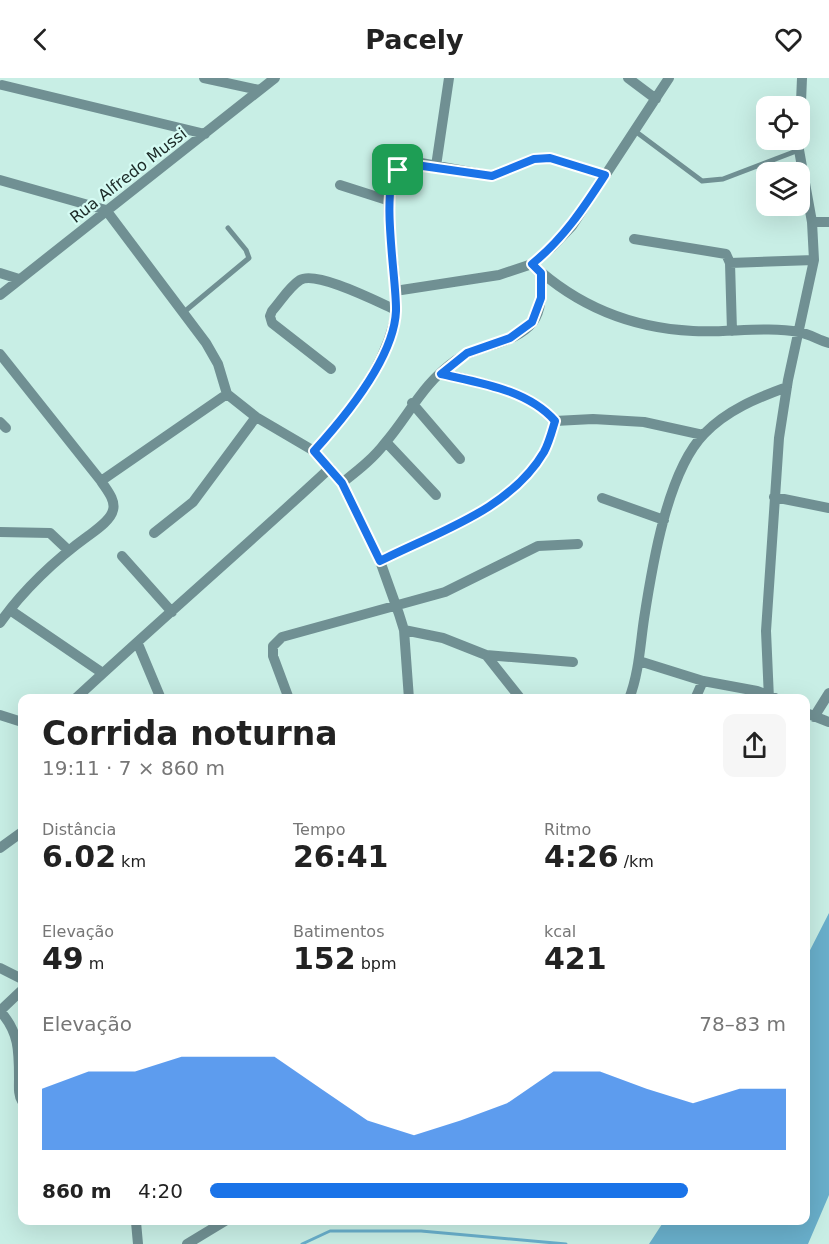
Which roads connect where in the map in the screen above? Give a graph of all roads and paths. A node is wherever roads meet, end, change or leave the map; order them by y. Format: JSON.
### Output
{"nodes":[{"id":1,"x":204,"y":78,"type":"edge"},
{"id":2,"x":275,"y":78,"type":"edge"},
{"id":3,"x":449,"y":78,"type":"edge"},
{"id":4,"x":628,"y":78,"type":"edge"},
{"id":5,"x":669,"y":78,"type":"edge"},
{"id":6,"x":802,"y":78,"type":"edge"},
{"id":7,"x":3,"y":84,"type":"edge"},
{"id":8,"x":259,"y":90,"type":"junction"},
{"id":9,"x":801,"y":96,"type":"edge"},
{"id":10,"x":656,"y":99,"type":"junction"},
{"id":11,"x":635,"y":131,"type":"junction"},
{"id":12,"x":206,"y":134,"type":"junction"},
{"id":13,"x":799,"y":150,"type":"joint"},
{"id":14,"x":436,"y":166,"type":"junction"},
{"id":15,"x":605,"y":175,"type":"junction"},
{"id":16,"x":0,"y":180,"type":"edge"},
{"id":17,"x":340,"y":185,"type":"dead end"},
{"id":18,"x":390,"y":201,"type":"junction"},
{"id":19,"x":106,"y":210,"type":"junction"},
{"id":20,"x":812,"y":222,"type":"junction"},
{"id":21,"x":829,"y":222,"type":"edge"},
{"id":22,"x":228,"y":228,"type":"dead end"},
{"id":23,"x":634,"y":239,"type":"dead end"},
{"id":24,"x":814,"y":260,"type":"junction"},
{"id":25,"x":730,"y":263,"type":"junction"},
{"id":26,"x":532,"y":264,"type":"junction"},
{"id":27,"x":0,"y":273,"type":"edge"},
{"id":28,"x":541,"y":273,"type":"junction"},
{"id":29,"x":19,"y":279,"type":"junction"},
{"id":30,"x":395,"y":291,"type":"junction"},
{"id":31,"x":0,"y":295,"type":"edge"},
{"id":32,"x":396,"y":310,"type":"junction"},
{"id":33,"x":184,"y":312,"type":"junction"},
{"id":34,"x":732,"y":331,"type":"junction"},
{"id":35,"x":798,"y":332,"type":"junction"},
{"id":36,"x":829,"y":343,"type":"edge"},
{"id":37,"x":0,"y":354,"type":"edge"},
{"id":38,"x":331,"y":369,"type":"dead end"},
{"id":39,"x":441,"y":374,"type":"junction"},
{"id":40,"x":787,"y":387,"type":"junction"},
{"id":41,"x":227,"y":394,"type":"junction"},
{"id":42,"x":412,"y":403,"type":"junction"},
{"id":43,"x":256,"y":417,"type":"junction"},
{"id":44,"x":555,"y":421,"type":"junction"},
{"id":45,"x":703,"y":435,"type":"junction"},
{"id":46,"x":387,"y":442,"type":"junction"},
{"id":47,"x":314,"y":451,"type":"junction"},
{"id":48,"x":460,"y":459,"type":"dead end"},
{"id":49,"x":330,"y":468,"type":"junction"},
{"id":50,"x":101,"y":481,"type":"junction"},
{"id":51,"x":342,"y":483,"type":"junction"},
{"id":52,"x":436,"y":495,"type":"dead end"},
{"id":53,"x":774,"y":497,"type":"junction"},
{"id":54,"x":602,"y":498,"type":"dead end"},
{"id":55,"x":829,"y":508,"type":"edge"},
{"id":56,"x":664,"y":520,"type":"junction"},
{"id":57,"x":0,"y":532,"type":"edge"},
{"id":58,"x":154,"y":534,"type":"dead end"},
{"id":59,"x":578,"y":544,"type":"dead end"},
{"id":60,"x":68,"y":550,"type":"junction"},
{"id":61,"x":122,"y":556,"type":"dead end"},
{"id":62,"x":380,"y":561,"type":"junction"},
{"id":63,"x":396,"y":604,"type":"junction"},
{"id":64,"x":10,"y":610,"type":"junction"},
{"id":65,"x":172,"y":612,"type":"junction"},
{"id":66,"x":0,"y":623,"type":"edge"},
{"id":67,"x":404,"y":630,"type":"junction"},
{"id":68,"x":138,"y":644,"type":"junction"},
{"id":69,"x":486,"y":655,"type":"junction"},
{"id":70,"x":639,"y":660,"type":"junction"},
{"id":71,"x":573,"y":662,"type":"dead end"},
{"id":72,"x":101,"y":672,"type":"junction"},
{"id":73,"x":703,"y":681,"type":"junction"},
{"id":74,"x":829,"y":693,"type":"edge"},
{"id":75,"x":80,"y":694,"type":"edge"},
{"id":76,"x":159,"y":694,"type":"edge"},
{"id":77,"x":287,"y":694,"type":"edge"},
{"id":78,"x":409,"y":694,"type":"edge"},
{"id":79,"x":517,"y":694,"type":"edge"},
{"id":80,"x":630,"y":694,"type":"edge"},
{"id":81,"x":697,"y":694,"type":"edge"},
{"id":82,"x":763,"y":694,"type":"edge"},
{"id":83,"x":772,"y":694,"type":"edge"},
{"id":84,"x":0,"y":715,"type":"edge"},
{"id":85,"x":810,"y":715,"type":"edge"},
{"id":86,"x":18,"y":721,"type":"edge"},
{"id":87,"x":829,"y":722,"type":"edge"},
{"id":88,"x":18,"y":835,"type":"edge"},
{"id":89,"x":0,"y":848,"type":"edge"},
{"id":90,"x":0,"y":968,"type":"edge"},
{"id":91,"x":18,"y":977,"type":"edge"},
{"id":92,"x":18,"y":994,"type":"edge"},
{"id":93,"x":0,"y":1011,"type":"edge"},
{"id":94,"x":18,"y":1064,"type":"edge"},
{"id":95,"x":136,"y":1225,"type":"edge"},
{"id":96,"x":218,"y":1225,"type":"edge"},
{"id":97,"x":138,"y":1244,"type":"edge"},
{"id":98,"x":187,"y":1244,"type":"edge"}],
"edges":[{"from":1,"to":8,"type":"street"},
{"from":2,"to":8,"type":"street","name":"Rua Alfredo Mussi"},
{"from":3,"to":14,"type":"street"},
{"from":4,"to":10,"type":"street"},
{"from":5,"to":10,"type":"street"},
{"from":6,"to":9,"type":"street"},
{"from":7,"to":12,"type":"street"},
{"from":8,"to":12,"type":"street","name":"Rua Alfredo Mussi"},
{"from":10,"to":11,"type":"street"},
{"from":11,"to":13,"type":"lane"},
{"from":11,"to":15,"type":"street"},
{"from":12,"to":19,"type":"street","name":"Rua Alfredo Mussi"},
{"from":13,"to":20,"type":"street"},
{"from":14,"to":15,"type":"street"},
{"from":14,"to":18,"type":"street"},
{"from":15,"to":26,"type":"street"},
{"from":16,"to":19,"type":"street"},
{"from":17,"to":18,"type":"street"},
{"from":18,"to":30,"type":"street"},
{"from":19,"to":29,"type":"street","name":"Rua Alfredo Mussi"},
{"from":19,"to":33,"type":"street"},
{"from":20,"to":21,"type":"street"},
{"from":20,"to":24,"type":"street"},
{"from":22,"to":33,"type":"lane"},
{"from":23,"to":25,"type":"street"},
{"from":24,"to":25,"type":"street"},
{"from":24,"to":35,"type":"street"},
{"from":25,"to":34,"type":"street"},
{"from":26,"to":28,"type":"street"},
{"from":26,"to":30,"type":"street"},
{"from":27,"to":29,"type":"street"},
{"from":28,"to":34,"type":"street"},
{"from":28,"to":39,"type":"street"},
{"from":29,"to":31,"type":"street","name":"Rua Alfredo Mussi"},
{"from":30,"to":32,"type":"street"},
{"from":32,"to":38,"type":"street"},
{"from":32,"to":47,"type":"street"},
{"from":33,"to":41,"type":"street"},
{"from":34,"to":35,"type":"street"},
{"from":35,"to":36,"type":"street"},
{"from":35,"to":40,"type":"street"},
{"from":37,"to":50,"type":"street"},
{"from":39,"to":42,"type":"street"},
{"from":39,"to":44,"type":"street"},
{"from":40,"to":45,"type":"street"},
{"from":40,"to":53,"type":"street"},
{"from":41,"to":43,"type":"street"},
{"from":41,"to":50,"type":"street"},
{"from":42,"to":46,"type":"street"},
{"from":42,"to":48,"type":"street"},
{"from":43,"to":47,"type":"street"},
{"from":43,"to":58,"type":"street"},
{"from":44,"to":45,"type":"street"},
{"from":44,"to":62,"type":"street"},
{"from":45,"to":56,"type":"street"},
{"from":46,"to":51,"type":"street"},
{"from":46,"to":52,"type":"street"},
{"from":47,"to":49,"type":"street"},
{"from":49,"to":51,"type":"street"},
{"from":49,"to":65,"type":"street"},
{"from":50,"to":60,"type":"street"},
{"from":51,"to":62,"type":"street"},
{"from":53,"to":55,"type":"street"},
{"from":53,"to":83,"type":"street"},
{"from":54,"to":56,"type":"street"},
{"from":56,"to":70,"type":"street"},
{"from":57,"to":60,"type":"street"},
{"from":59,"to":63,"type":"street"},
{"from":60,"to":64,"type":"street"},
{"from":61,"to":65,"type":"street"},
{"from":62,"to":63,"type":"street"},
{"from":63,"to":67,"type":"street"},
{"from":63,"to":77,"type":"street"},
{"from":64,"to":66,"type":"street"},
{"from":64,"to":72,"type":"street"},
{"from":65,"to":68,"type":"street"},
{"from":67,"to":69,"type":"street"},
{"from":67,"to":78,"type":"street"},
{"from":68,"to":72,"type":"street"},
{"from":68,"to":76,"type":"street"},
{"from":69,"to":71,"type":"street"},
{"from":69,"to":79,"type":"street"},
{"from":70,"to":73,"type":"street"},
{"from":70,"to":80,"type":"street"},
{"from":72,"to":75,"type":"street"},
{"from":73,"to":81,"type":"street"},
{"from":73,"to":82,"type":"street"},
{"from":74,"to":85,"type":"street"},
{"from":84,"to":86,"type":"street"},
{"from":85,"to":87,"type":"street"},
{"from":88,"to":89,"type":"street"},
{"from":90,"to":91,"type":"street"},
{"from":92,"to":93,"type":"street"},
{"from":93,"to":94,"type":"street"},
{"from":95,"to":97,"type":"street"},
{"from":96,"to":98,"type":"street"}]}
